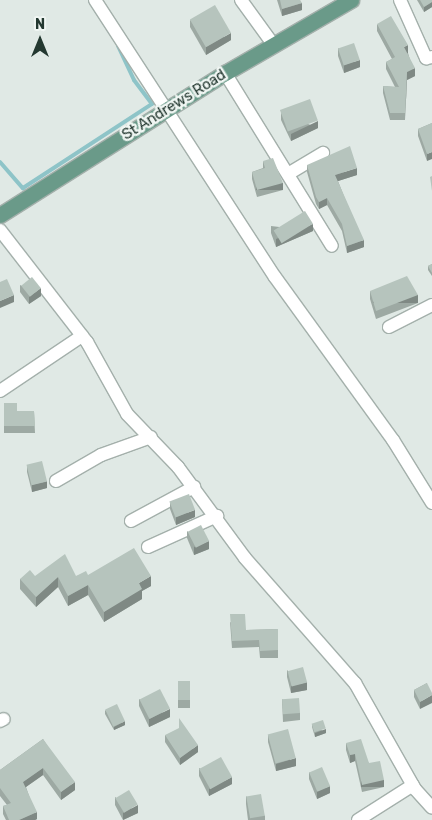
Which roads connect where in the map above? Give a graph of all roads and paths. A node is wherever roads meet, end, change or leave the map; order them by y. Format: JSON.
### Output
{"nodes":[{"id":1,"x":95,"y":0,"type":"edge"},
{"id":2,"x":241,"y":0,"type":"edge"},
{"id":3,"x":351,"y":0,"type":"edge"},
{"id":4,"x":400,"y":0,"type":"edge"},
{"id":5,"x":273,"y":44,"type":"junction"},
{"id":6,"x":432,"y":57,"type":"edge"},
{"id":7,"x":225,"y":73,"type":"junction"},
{"id":8,"x":165,"y":111,"type":"junction"},
{"id":9,"x":323,"y":153,"type":"dead end"},
{"id":10,"x":288,"y":174,"type":"junction"},
{"id":11,"x":0,"y":215,"type":"edge"},
{"id":12,"x":0,"y":230,"type":"edge"},
{"id":13,"x":332,"y":246,"type":"dead end"},
{"id":14,"x":432,"y":305,"type":"edge"},
{"id":15,"x":388,"y":326,"type":"dead end"},
{"id":16,"x":82,"y":336,"type":"junction"},
{"id":17,"x":0,"y":391,"type":"edge"},
{"id":18,"x":151,"y":437,"type":"junction"},
{"id":19,"x":56,"y":481,"type":"dead end"},
{"id":20,"x":194,"y":487,"type":"junction"},
{"id":21,"x":432,"y":503,"type":"edge"},
{"id":22,"x":216,"y":516,"type":"junction"},
{"id":23,"x":131,"y":521,"type":"dead end"},
{"id":24,"x":148,"y":547,"type":"dead end"},
{"id":25,"x":413,"y":785,"type":"junction"},
{"id":26,"x":432,"y":808,"type":"edge"},
{"id":27,"x":358,"y":820,"type":"edge"}],
"edges":[{"from":1,"to":8,"type":"street"},
{"from":2,"to":5,"type":"street"},
{"from":3,"to":5,"type":"main road","name":"St Andrews Road"},
{"from":4,"to":6,"type":"street"},
{"from":5,"to":7,"type":"main road","name":"St Andrews Road"},
{"from":7,"to":8,"type":"main road","name":"St Andrews Road"},
{"from":7,"to":10,"type":"street"},
{"from":8,"to":11,"type":"main road","name":"St Andrews Road"},
{"from":8,"to":21,"type":"street"},
{"from":9,"to":10,"type":"street"},
{"from":10,"to":13,"type":"street"},
{"from":12,"to":16,"type":"street"},
{"from":14,"to":15,"type":"street"},
{"from":16,"to":17,"type":"street"},
{"from":16,"to":18,"type":"street"},
{"from":18,"to":19,"type":"street"},
{"from":18,"to":20,"type":"street"},
{"from":20,"to":22,"type":"street"},
{"from":20,"to":23,"type":"street"},
{"from":22,"to":24,"type":"street"},
{"from":22,"to":25,"type":"street"},
{"from":25,"to":26,"type":"street"},
{"from":25,"to":27,"type":"street"}]}
